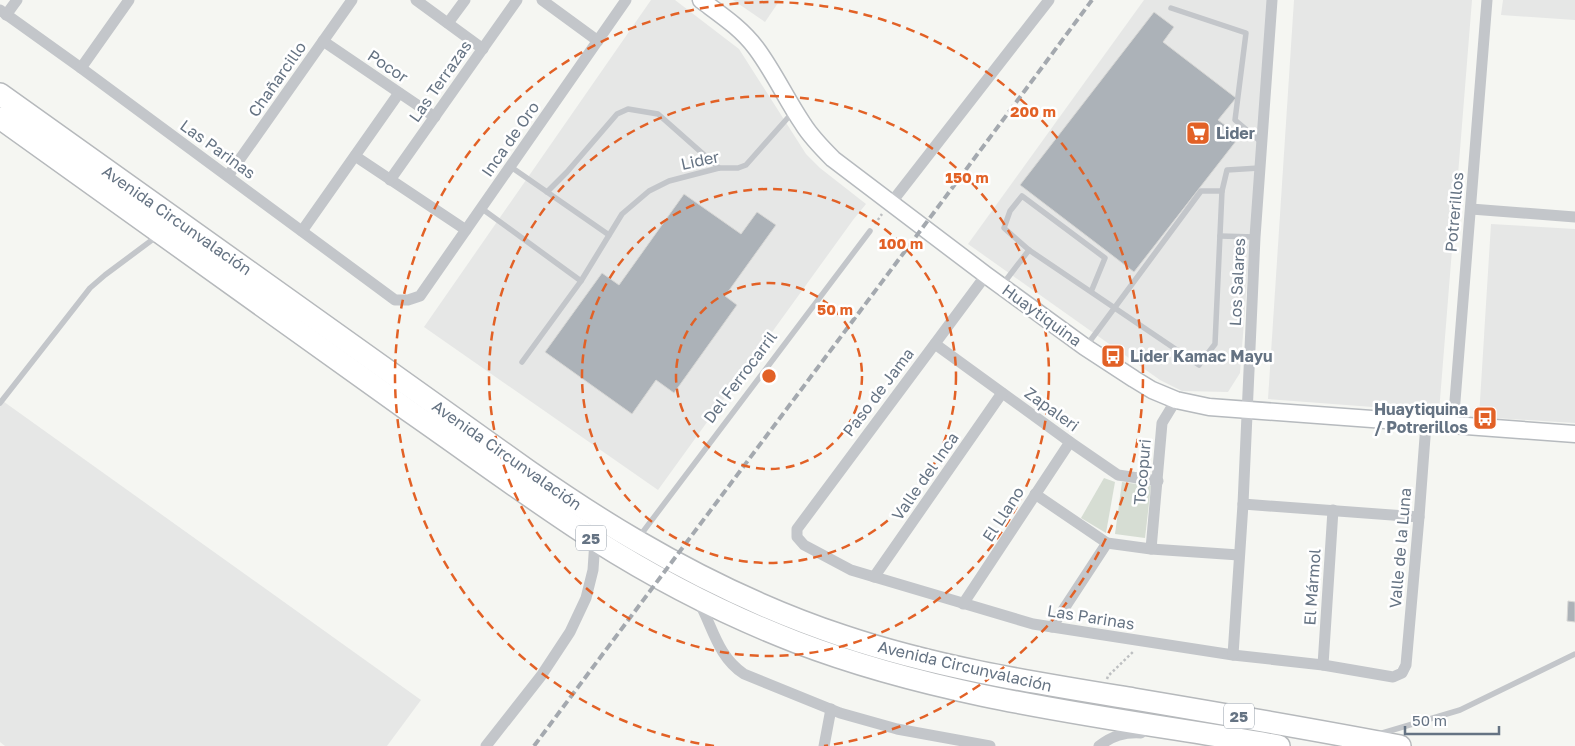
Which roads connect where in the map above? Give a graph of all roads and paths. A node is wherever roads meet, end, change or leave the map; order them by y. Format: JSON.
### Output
{"nodes":[{"id":1,"x":17,"y":0,"type":"edge"},
{"id":2,"x":129,"y":0,"type":"edge"},
{"id":3,"x":416,"y":0,"type":"edge"},
{"id":4,"x":465,"y":0,"type":"edge"},
{"id":5,"x":517,"y":0,"type":"edge"},
{"id":6,"x":542,"y":0,"type":"edge"},
{"id":7,"x":626,"y":0,"type":"edge"},
{"id":8,"x":701,"y":0,"type":"edge"},
{"id":9,"x":1049,"y":0,"type":"edge"},
{"id":10,"x":1272,"y":0,"type":"edge"},
{"id":11,"x":1488,"y":0,"type":"edge"},
{"id":12,"x":347,"y":2,"type":"edge"},
{"id":13,"x":1171,"y":8,"type":"dead end"},
{"id":14,"x":3,"y":12,"type":"edge"},
{"id":15,"x":448,"y":23,"type":"junction"},
{"id":16,"x":323,"y":41,"type":"junction"},
{"id":17,"x":598,"y":41,"type":"junction"},
{"id":18,"x":483,"y":49,"type":"junction"},
{"id":19,"x":81,"y":68,"type":"junction"},
{"id":20,"x":398,"y":92,"type":"junction"},
{"id":21,"x":0,"y":94,"type":"edge"},
{"id":22,"x":794,"y":110,"type":"junction"},
{"id":23,"x":435,"y":117,"type":"junction"},
{"id":24,"x":0,"y":118,"type":"edge"},
{"id":25,"x":1261,"y":142,"type":"junction"},
{"id":26,"x":355,"y":156,"type":"junction"},
{"id":27,"x":511,"y":167,"type":"junction"},
{"id":28,"x":719,"y":168,"type":"junction"},
{"id":29,"x":1259,"y":168,"type":"junction"},
{"id":30,"x":228,"y":176,"type":"junction"},
{"id":31,"x":390,"y":180,"type":"junction"},
{"id":32,"x":1222,"y":191,"type":"junction"},
{"id":33,"x":547,"y":192,"type":"junction"},
{"id":34,"x":891,"y":203,"type":"junction"},
{"id":35,"x":481,"y":208,"type":"junction"},
{"id":36,"x":1470,"y":209,"type":"junction"},
{"id":37,"x":1575,"y":217,"type":"edge"},
{"id":38,"x":466,"y":230,"type":"junction"},
{"id":39,"x":302,"y":231,"type":"junction"},
{"id":40,"x":870,"y":231,"type":"joint"},
{"id":41,"x":161,"y":233,"type":"junction"},
{"id":42,"x":609,"y":235,"type":"junction"},
{"id":43,"x":1220,"y":236,"type":"junction"},
{"id":44,"x":1255,"y":237,"type":"junction"},
{"id":45,"x":1029,"y":250,"type":"junction"},
{"id":46,"x":986,"y":275,"type":"junction"},
{"id":47,"x":581,"y":281,"type":"junction"},
{"id":48,"x":1002,"y":286,"type":"junction"},
{"id":49,"x":1092,"y":292,"type":"junction"},
{"id":50,"x":420,"y":296,"type":"joint"},
{"id":51,"x":1114,"y":308,"type":"junction"},
{"id":52,"x":935,"y":344,"type":"junction"},
{"id":53,"x":1086,"y":347,"type":"junction"},
{"id":54,"x":522,"y":362,"type":"dead end"},
{"id":55,"x":1002,"y":393,"type":"junction"},
{"id":56,"x":1176,"y":400,"type":"junction"},
{"id":57,"x":0,"y":404,"type":"edge"},
{"id":58,"x":1246,"y":410,"type":"junction"},
{"id":59,"x":1426,"y":424,"type":"junction"},
{"id":60,"x":1453,"y":426,"type":"junction"},
{"id":61,"x":1575,"y":434,"type":"edge"},
{"id":62,"x":1070,"y":442,"type":"junction"},
{"id":63,"x":1158,"y":481,"type":"junction"},
{"id":64,"x":1036,"y":494,"type":"junction"},
{"id":65,"x":1243,"y":504,"type":"junction"},
{"id":66,"x":1333,"y":510,"type":"junction"},
{"id":67,"x":1419,"y":517,"type":"junction"},
{"id":68,"x":797,"y":529,"type":"joint"},
{"id":69,"x":595,"y":540,"type":"junction"},
{"id":70,"x":636,"y":541,"type":"junction"},
{"id":71,"x":1107,"y":543,"type":"junction"},
{"id":72,"x":1151,"y":549,"type":"junction"},
{"id":73,"x":1239,"y":555,"type":"junction"},
{"id":74,"x":874,"y":577,"type":"junction"},
{"id":75,"x":697,"y":598,"type":"junction"},
{"id":76,"x":964,"y":604,"type":"junction"},
{"id":77,"x":1052,"y":628,"type":"junction"},
{"id":78,"x":1575,"y":654,"type":"edge"},
{"id":79,"x":1233,"y":655,"type":"junction"},
{"id":80,"x":1323,"y":665,"type":"junction"},
{"id":81,"x":1402,"y":673,"type":"joint"},
{"id":82,"x":831,"y":709,"type":"junction"},
{"id":83,"x":1240,"y":739,"type":"junction"},
{"id":84,"x":1362,"y":739,"type":"junction"},
{"id":85,"x":486,"y":746,"type":"edge"},
{"id":86,"x":824,"y":746,"type":"edge"},
{"id":87,"x":990,"y":746,"type":"edge"},
{"id":88,"x":1098,"y":746,"type":"edge"},
{"id":89,"x":1279,"y":746,"type":"edge"},
{"id":90,"x":1400,"y":746,"type":"edge"}],
"edges":[{"from":1,"to":14,"type":"street"},
{"from":2,"to":19,"type":"street"},
{"from":3,"to":15,"type":"street"},
{"from":4,"to":15,"type":"street","name":"Las Terrazas"},
{"from":5,"to":18,"type":"street","name":"Las Terrazas"},
{"from":6,"to":17,"type":"street"},
{"from":7,"to":17,"type":"street","name":"Inca de Oro"},
{"from":8,"to":22,"type":"street","name":"Huaytiquina"},
{"from":9,"to":34,"type":"street"},
{"from":10,"to":25,"type":"street","name":"Los Salares"},
{"from":11,"to":36,"type":"street","name":"Potrerillos"},
{"from":12,"to":16,"type":"street","name":"Chañarcillo"},
{"from":13,"to":25,"type":"lane"},
{"from":14,"to":19,"type":"street","name":"Las Parinas"},
{"from":15,"to":18,"type":"street"},
{"from":16,"to":20,"type":"street","name":"Pocor"},
{"from":16,"to":30,"type":"street","name":"Chañarcillo"},
{"from":17,"to":27,"type":"street","name":"Inca de Oro"},
{"from":18,"to":23,"type":"street","name":"Las Terrazas"},
{"from":19,"to":30,"type":"street","name":"Las Parinas"},
{"from":20,"to":23,"type":"street","name":"Pocor"},
{"from":20,"to":26,"type":"street","name":"Las Terrazas"},
{"from":21,"to":70,"type":"highway","name":"Avenida Circunvalación","number":"25"},
{"from":22,"to":28,"type":"lane","name":"Lider"},
{"from":22,"to":34,"type":"street","name":"Huaytiquina"},
{"from":23,"to":31,"type":"street","name":"Las Terrazas"},
{"from":24,"to":41,"type":"highway","name":"Avenida Circunvalación","number":"25"},
{"from":25,"to":29,"type":"street","name":"Los Salares"},
{"from":26,"to":31,"type":"street"},
{"from":26,"to":39,"type":"street","name":"Las Terrazas"},
{"from":27,"to":33,"type":"lane"},
{"from":27,"to":35,"type":"street","name":"Inca de Oro"},
{"from":28,"to":33,"type":"lane"},
{"from":28,"to":42,"type":"lane","name":"Lider"},
{"from":29,"to":32,"type":"lane"},
{"from":29,"to":44,"type":"street","name":"Los Salares"},
{"from":30,"to":39,"type":"street","name":"Las Parinas"},
{"from":31,"to":38,"type":"street"},
{"from":32,"to":43,"type":"lane"},
{"from":32,"to":51,"type":"lane"},
{"from":33,"to":42,"type":"lane"},
{"from":34,"to":40,"type":"path"},
{"from":34,"to":46,"type":"street","name":"Huaytiquina"},
{"from":35,"to":38,"type":"street","name":"Inca de Oro"},
{"from":35,"to":47,"type":"lane"},
{"from":36,"to":37,"type":"street"},
{"from":36,"to":60,"type":"street","name":"Potrerillos"},
{"from":38,"to":50,"type":"street","name":"Inca de Oro"},
{"from":39,"to":50,"type":"street","name":"Las Parinas"},
{"from":40,"to":70,"type":"lane","name":"Del Ferrocarril"},
{"from":41,"to":57,"type":"lane"},
{"from":41,"to":69,"type":"highway","name":"Avenida Circunvalación","number":"25"},
{"from":42,"to":47,"type":"lane","name":"Lider"},
{"from":43,"to":44,"type":"lane"},
{"from":43,"to":51,"type":"lane"},
{"from":44,"to":58,"type":"street","name":"Los Salares"},
{"from":45,"to":48,"type":"lane"},
{"from":45,"to":49,"type":"lane"},
{"from":45,"to":49,"type":"lane"},
{"from":46,"to":48,"type":"street","name":"Huaytiquina"},
{"from":46,"to":52,"type":"street","name":"Paso de Jama"},
{"from":47,"to":54,"type":"lane","name":"Lider"},
{"from":48,"to":53,"type":"street","name":"Huaytiquina"},
{"from":49,"to":51,"type":"lane"},
{"from":51,"to":53,"type":"lane"},
{"from":52,"to":55,"type":"street","name":"Zapaleri"},
{"from":52,"to":68,"type":"street","name":"Paso de Jama"},
{"from":53,"to":56,"type":"street","name":"Huaytiquina"},
{"from":55,"to":62,"type":"street","name":"Zapaleri"},
{"from":55,"to":74,"type":"street","name":"Valle del Inca"},
{"from":56,"to":58,"type":"street","name":"Huaytiquina"},
{"from":56,"to":63,"type":"street","name":"Tocopuri"},
{"from":58,"to":59,"type":"street","name":"Huaytiquina"},
{"from":58,"to":65,"type":"street","name":"Los Salares"},
{"from":59,"to":60,"type":"street","name":"Huaytiquina"},
{"from":59,"to":67,"type":"street","name":"Valle de la Luna"},
{"from":60,"to":61,"type":"street","name":"Huaytiquina"},
{"from":62,"to":63,"type":"street","name":"Zapaleri"},
{"from":62,"to":64,"type":"street","name":"El Llano"},
{"from":63,"to":72,"type":"street","name":"Tocopuri"},
{"from":64,"to":71,"type":"street"},
{"from":64,"to":76,"type":"street","name":"El Llano"},
{"from":65,"to":66,"type":"street"},
{"from":65,"to":73,"type":"street","name":"Los Salares"},
{"from":66,"to":67,"type":"street"},
{"from":66,"to":80,"type":"street","name":"El Mármol"},
{"from":67,"to":81,"type":"street","name":"Valle de la Luna"},
{"from":68,"to":74,"type":"street","name":"Las Parinas"},
{"from":69,"to":75,"type":"highway","name":"Avenida Circunvalación","number":"25"},
{"from":69,"to":85,"type":"street"},
{"from":70,"to":84,"type":"highway","name":"Avenida Circunvalación","number":"25"},
{"from":71,"to":72,"type":"street"},
{"from":71,"to":77,"type":"street"},
{"from":72,"to":73,"type":"street"},
{"from":73,"to":79,"type":"street","name":"Los Salares"},
{"from":74,"to":76,"type":"street","name":"Las Parinas"},
{"from":75,"to":82,"type":"street"},
{"from":75,"to":83,"type":"highway","name":"Avenida Circunvalación","number":"25"},
{"from":76,"to":77,"type":"street","name":"Las Parinas"},
{"from":77,"to":79,"type":"street","name":"Las Parinas"},
{"from":78,"to":84,"type":"lane"},
{"from":79,"to":80,"type":"street","name":"Las Parinas"},
{"from":80,"to":81,"type":"street","name":"Las Parinas"},
{"from":82,"to":86,"type":"street"},
{"from":82,"to":87,"type":"street"},
{"from":83,"to":88,"type":"street","name":"Avenida Circunvalación"},
{"from":83,"to":89,"type":"highway","name":"Avenida Circunvalación","number":"25"},
{"from":84,"to":90,"type":"highway","name":"Avenida Circunvalación","number":"25"}]}
